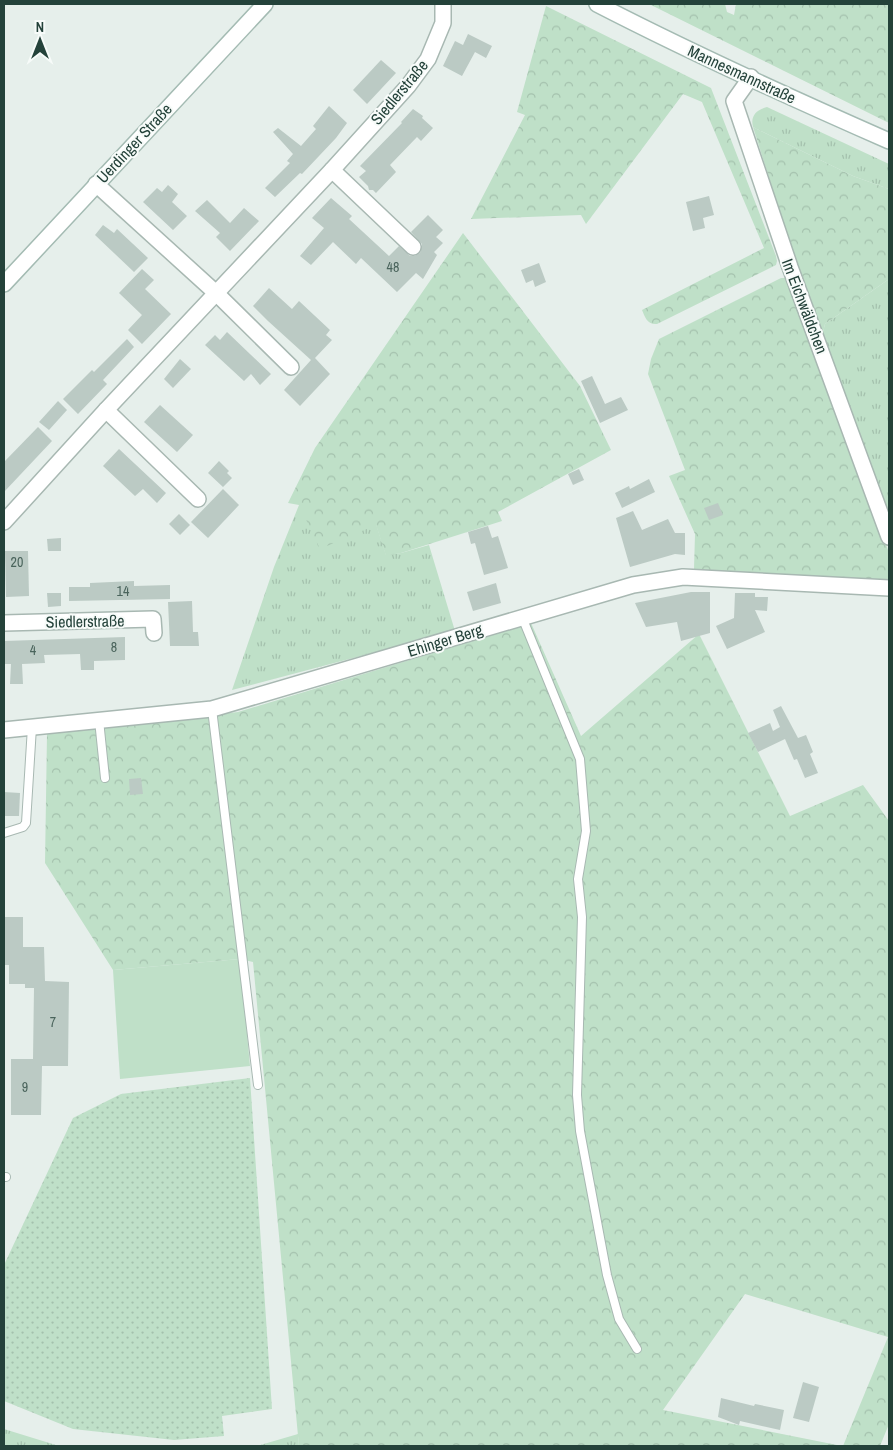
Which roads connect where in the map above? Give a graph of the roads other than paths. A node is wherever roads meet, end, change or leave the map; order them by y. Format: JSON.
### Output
{"nodes":[{"id":1,"x":265,"y":4,"type":"edge"},
{"id":2,"x":443,"y":4,"type":"edge"},
{"id":3,"x":596,"y":4,"type":"edge"},
{"id":4,"x":751,"y":77,"type":"junction"},
{"id":5,"x":889,"y":141,"type":"edge"},
{"id":6,"x":332,"y":170,"type":"junction"},
{"id":7,"x":96,"y":184,"type":"junction"},
{"id":8,"x":413,"y":247,"type":"dead end"},
{"id":9,"x":4,"y":284,"type":"edge"},
{"id":10,"x":216,"y":293,"type":"junction"},
{"id":11,"x":291,"y":366,"type":"dead end"},
{"id":12,"x":106,"y":410,"type":"junction"},
{"id":13,"x":198,"y":499,"type":"dead end"},
{"id":14,"x":4,"y":522,"type":"edge"},
{"id":15,"x":889,"y":537,"type":"edge"},
{"id":16,"x":889,"y":588,"type":"edge"},
{"id":17,"x":522,"y":618,"type":"junction"},
{"id":18,"x":4,"y":623,"type":"edge"},
{"id":19,"x":154,"y":633,"type":"dead end"},
{"id":20,"x":212,"y":709,"type":"junction"},
{"id":21,"x":99,"y":720,"type":"junction"},
{"id":22,"x":32,"y":727,"type":"junction"},
{"id":23,"x":4,"y":730,"type":"edge"},
{"id":24,"x":105,"y":778,"type":"dead end"},
{"id":25,"x":4,"y":833,"type":"edge"},
{"id":26,"x":258,"y":1085,"type":"dead end"},
{"id":27,"x":637,"y":1349,"type":"dead end"}],
"edges":[{"from":1,"to":7,"type":"street","name":"Uerdinger Straße"},
{"from":2,"to":6,"type":"street","name":"Siedlerstraße"},
{"from":3,"to":4,"type":"street","name":"Mannesmannstraße"},
{"from":4,"to":5,"type":"street","name":"Mannesmannstraße"},
{"from":4,"to":15,"type":"street","name":"Im Eichwäldchen"},
{"from":6,"to":8,"type":"street"},
{"from":6,"to":10,"type":"street","name":"Siedlerstraße"},
{"from":7,"to":9,"type":"street","name":"Uerdinger Straße"},
{"from":7,"to":10,"type":"street"},
{"from":10,"to":11,"type":"street"},
{"from":10,"to":12,"type":"street","name":"Siedlerstraße"},
{"from":12,"to":13,"type":"street"},
{"from":12,"to":14,"type":"street","name":"Siedlerstraße"},
{"from":16,"to":17,"type":"street","name":"Ehinger Berg"},
{"from":17,"to":20,"type":"street","name":"Ehinger Berg"},
{"from":17,"to":27,"type":"lane"},
{"from":18,"to":19,"type":"street","name":"Siedlerstraße"},
{"from":20,"to":21,"type":"street","name":"Ehinger Berg"},
{"from":20,"to":26,"type":"lane"},
{"from":21,"to":22,"type":"street","name":"Ehinger Berg"},
{"from":21,"to":24,"type":"lane"},
{"from":22,"to":23,"type":"street","name":"Ehinger Berg"},
{"from":22,"to":25,"type":"lane"}]}
